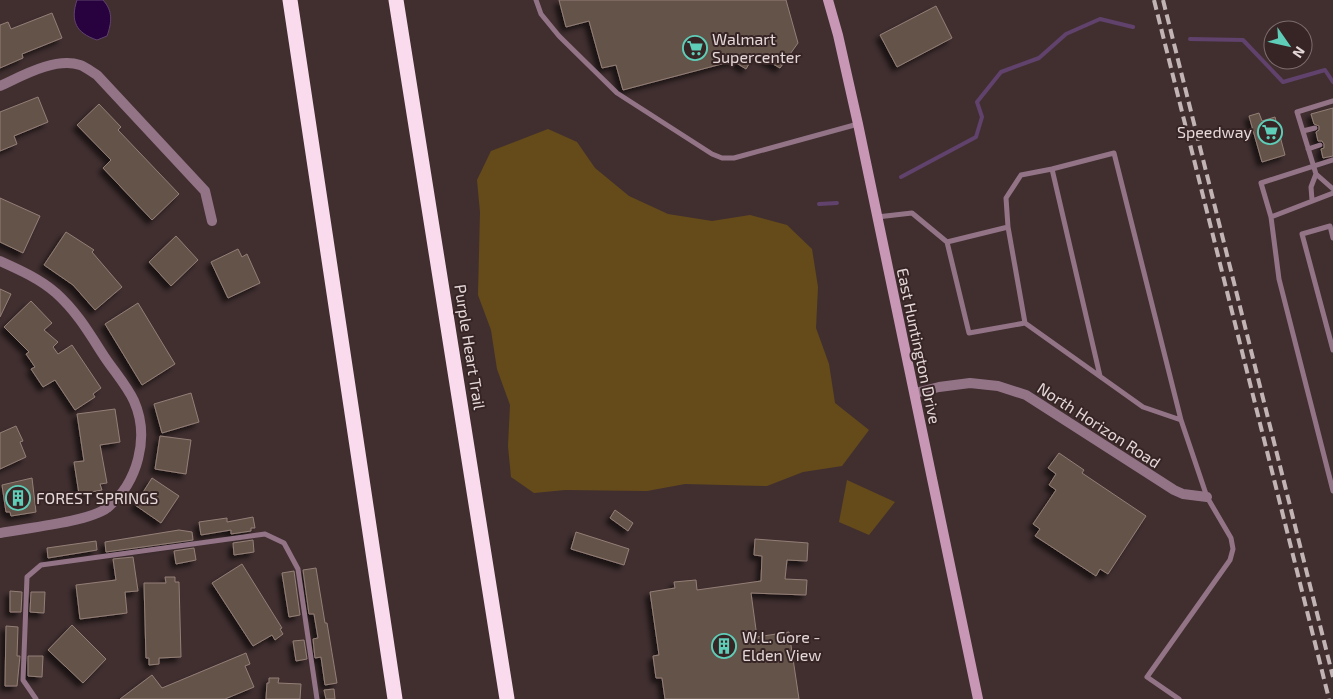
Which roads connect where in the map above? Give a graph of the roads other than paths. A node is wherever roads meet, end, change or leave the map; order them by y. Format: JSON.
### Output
{"nodes":[{"id":1,"x":290,"y":0,"type":"edge"},
{"id":2,"x":396,"y":0,"type":"edge"},
{"id":3,"x":536,"y":0,"type":"edge"},
{"id":4,"x":828,"y":0,"type":"edge"},
{"id":5,"x":0,"y":86,"type":"edge"},
{"id":6,"x":1333,"y":101,"type":"edge"},
{"id":7,"x":858,"y":124,"type":"junction"},
{"id":8,"x":1315,"y":128,"type":"dead end"},
{"id":9,"x":1302,"y":131,"type":"junction"},
{"id":10,"x":1320,"y":146,"type":"dead end"},
{"id":11,"x":1308,"y":149,"type":"junction"},
{"id":12,"x":1333,"y":160,"type":"edge"},
{"id":13,"x":1312,"y":166,"type":"junction"},
{"id":14,"x":1052,"y":169,"type":"junction"},
{"id":15,"x":1316,"y":174,"type":"junction"},
{"id":16,"x":1333,"y":189,"type":"edge"},
{"id":17,"x":1333,"y":193,"type":"edge"},
{"id":18,"x":1312,"y":200,"type":"junction"},
{"id":19,"x":876,"y":217,"type":"junction"},
{"id":20,"x":1270,"y":217,"type":"junction"},
{"id":21,"x":212,"y":221,"type":"dead end"},
{"id":22,"x":1008,"y":228,"type":"junction"},
{"id":23,"x":1333,"y":238,"type":"edge"},
{"id":24,"x":947,"y":242,"type":"junction"},
{"id":25,"x":0,"y":261,"type":"edge"},
{"id":26,"x":1025,"y":323,"type":"junction"},
{"id":27,"x":1333,"y":350,"type":"edge"},
{"id":28,"x":1100,"y":377,"type":"junction"},
{"id":29,"x":914,"y":393,"type":"junction"},
{"id":30,"x":1181,"y":420,"type":"junction"},
{"id":31,"x":1333,"y":490,"type":"edge"},
{"id":32,"x":1207,"y":497,"type":"junction"},
{"id":33,"x":0,"y":533,"type":"edge"},
{"id":34,"x":36,"y":699,"type":"edge"},
{"id":35,"x":317,"y":699,"type":"edge"},
{"id":36,"x":395,"y":699,"type":"edge"},
{"id":37,"x":507,"y":699,"type":"edge"},
{"id":38,"x":978,"y":699,"type":"edge"},
{"id":39,"x":1179,"y":699,"type":"edge"}],
"edges":[{"from":1,"to":36,"type":"highway"},
{"from":2,"to":37,"type":"highway","name":"Purple Heart Trail"},
{"from":3,"to":7,"type":"lane"},
{"from":4,"to":7,"type":"street","name":"East Huntington Drive"},
{"from":5,"to":21,"type":"street"},
{"from":6,"to":9,"type":"lane"},
{"from":7,"to":19,"type":"street","name":"East Huntington Drive"},
{"from":8,"to":9,"type":"lane"},
{"from":9,"to":11,"type":"lane"},
{"from":10,"to":11,"type":"lane"},
{"from":11,"to":13,"type":"lane"},
{"from":12,"to":13,"type":"lane"},
{"from":13,"to":15,"type":"lane"},
{"from":13,"to":20,"type":"lane"},
{"from":14,"to":22,"type":"lane"},
{"from":14,"to":28,"type":"lane"},
{"from":14,"to":30,"type":"lane"},
{"from":15,"to":16,"type":"lane"},
{"from":15,"to":18,"type":"lane"},
{"from":17,"to":18,"type":"lane"},
{"from":18,"to":20,"type":"lane"},
{"from":19,"to":24,"type":"lane"},
{"from":19,"to":29,"type":"street","name":"East Huntington Drive"},
{"from":20,"to":31,"type":"lane"},
{"from":22,"to":24,"type":"lane"},
{"from":22,"to":26,"type":"lane"},
{"from":23,"to":27,"type":"lane"},
{"from":24,"to":26,"type":"lane"},
{"from":25,"to":33,"type":"street"},
{"from":26,"to":28,"type":"lane"},
{"from":28,"to":30,"type":"lane"},
{"from":29,"to":32,"type":"street","name":"North Horizon Road"},
{"from":29,"to":38,"type":"street","name":"East Huntington Drive"},
{"from":30,"to":32,"type":"lane"},
{"from":32,"to":39,"type":"lane"},
{"from":34,"to":35,"type":"lane"}]}
